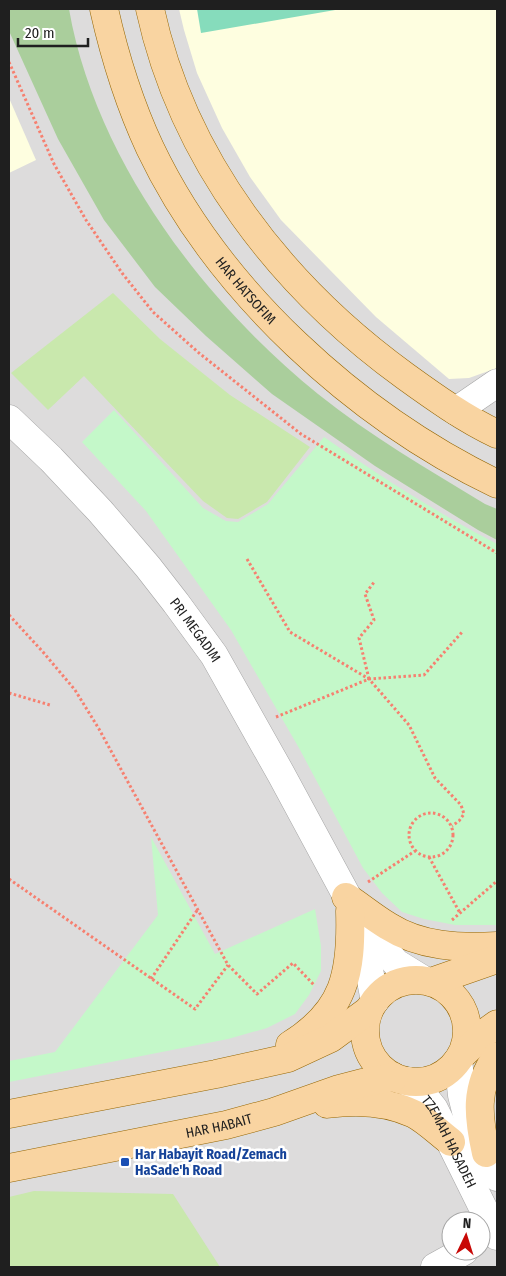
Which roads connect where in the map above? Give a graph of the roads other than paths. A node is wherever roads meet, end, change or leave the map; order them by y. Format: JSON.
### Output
{"nodes":[{"id":1,"x":104,"y":9,"type":"edge"},
{"id":2,"x":150,"y":9,"type":"edge"},
{"id":3,"x":497,"y":384,"type":"edge"},
{"id":4,"x":456,"y":411,"type":"junction"},
{"id":5,"x":9,"y":418,"type":"edge"},
{"id":6,"x":497,"y":434,"type":"edge"},
{"id":7,"x":497,"y":484,"type":"edge"},
{"id":8,"x":344,"y":895,"type":"junction"},
{"id":9,"x":497,"y":946,"type":"edge"},
{"id":10,"x":497,"y":959,"type":"edge"},
{"id":11,"x":426,"y":981,"type":"junction"},
{"id":12,"x":372,"y":1005,"type":"junction"},
{"id":13,"x":497,"y":1024,"type":"edge"},
{"id":14,"x":497,"y":1056,"type":"edge"},
{"id":15,"x":460,"y":1058,"type":"junction"},
{"id":16,"x":240,"y":1069,"type":"junction"},
{"id":17,"x":401,"y":1079,"type":"junction"},
{"id":18,"x":274,"y":1112,"type":"junction"},
{"id":19,"x":9,"y":1114,"type":"edge"},
{"id":20,"x":451,"y":1142,"type":"junction"},
{"id":21,"x":492,"y":1165,"type":"edge"},
{"id":22,"x":9,"y":1168,"type":"edge"},
{"id":23,"x":480,"y":1211,"type":"edge"}],
"edges":[{"from":1,"to":7,"type":"main road","name":"HAR HATSOFIM"},
{"from":2,"to":4,"type":"main road"},
{"from":3,"to":4,"type":"street"},
{"from":4,"to":6,"type":"main road"},
{"from":5,"to":8,"type":"street","name":"PRI MEGADIM"},
{"from":8,"to":9,"type":"main road"},
{"from":8,"to":11,"type":"street","name":"PRI MEGADIM"},
{"from":8,"to":12,"type":"street","name":"PRI MEGADIM"},
{"from":8,"to":16,"type":"main road"},
{"from":10,"to":11,"type":"main road"},
{"from":11,"to":12,"type":"main road"},
{"from":11,"to":15,"type":"main road"},
{"from":12,"to":16,"type":"main road"},
{"from":12,"to":17,"type":"main road"},
{"from":13,"to":15,"type":"main road"},
{"from":14,"to":21,"type":"main road"},
{"from":15,"to":17,"type":"main road"},
{"from":15,"to":21,"type":"street","name":"TZEMAH HASADEH"},
{"from":16,"to":19,"type":"main road"},
{"from":17,"to":18,"type":"main road","name":"HAR HABAIT"},
{"from":17,"to":20,"type":"street","name":"TZEMAH HASADEH"},
{"from":18,"to":20,"type":"main road"},
{"from":18,"to":22,"type":"main road","name":"HAR HABAIT"},
{"from":20,"to":23,"type":"street","name":"TZEMAH HASADEH"}]}
